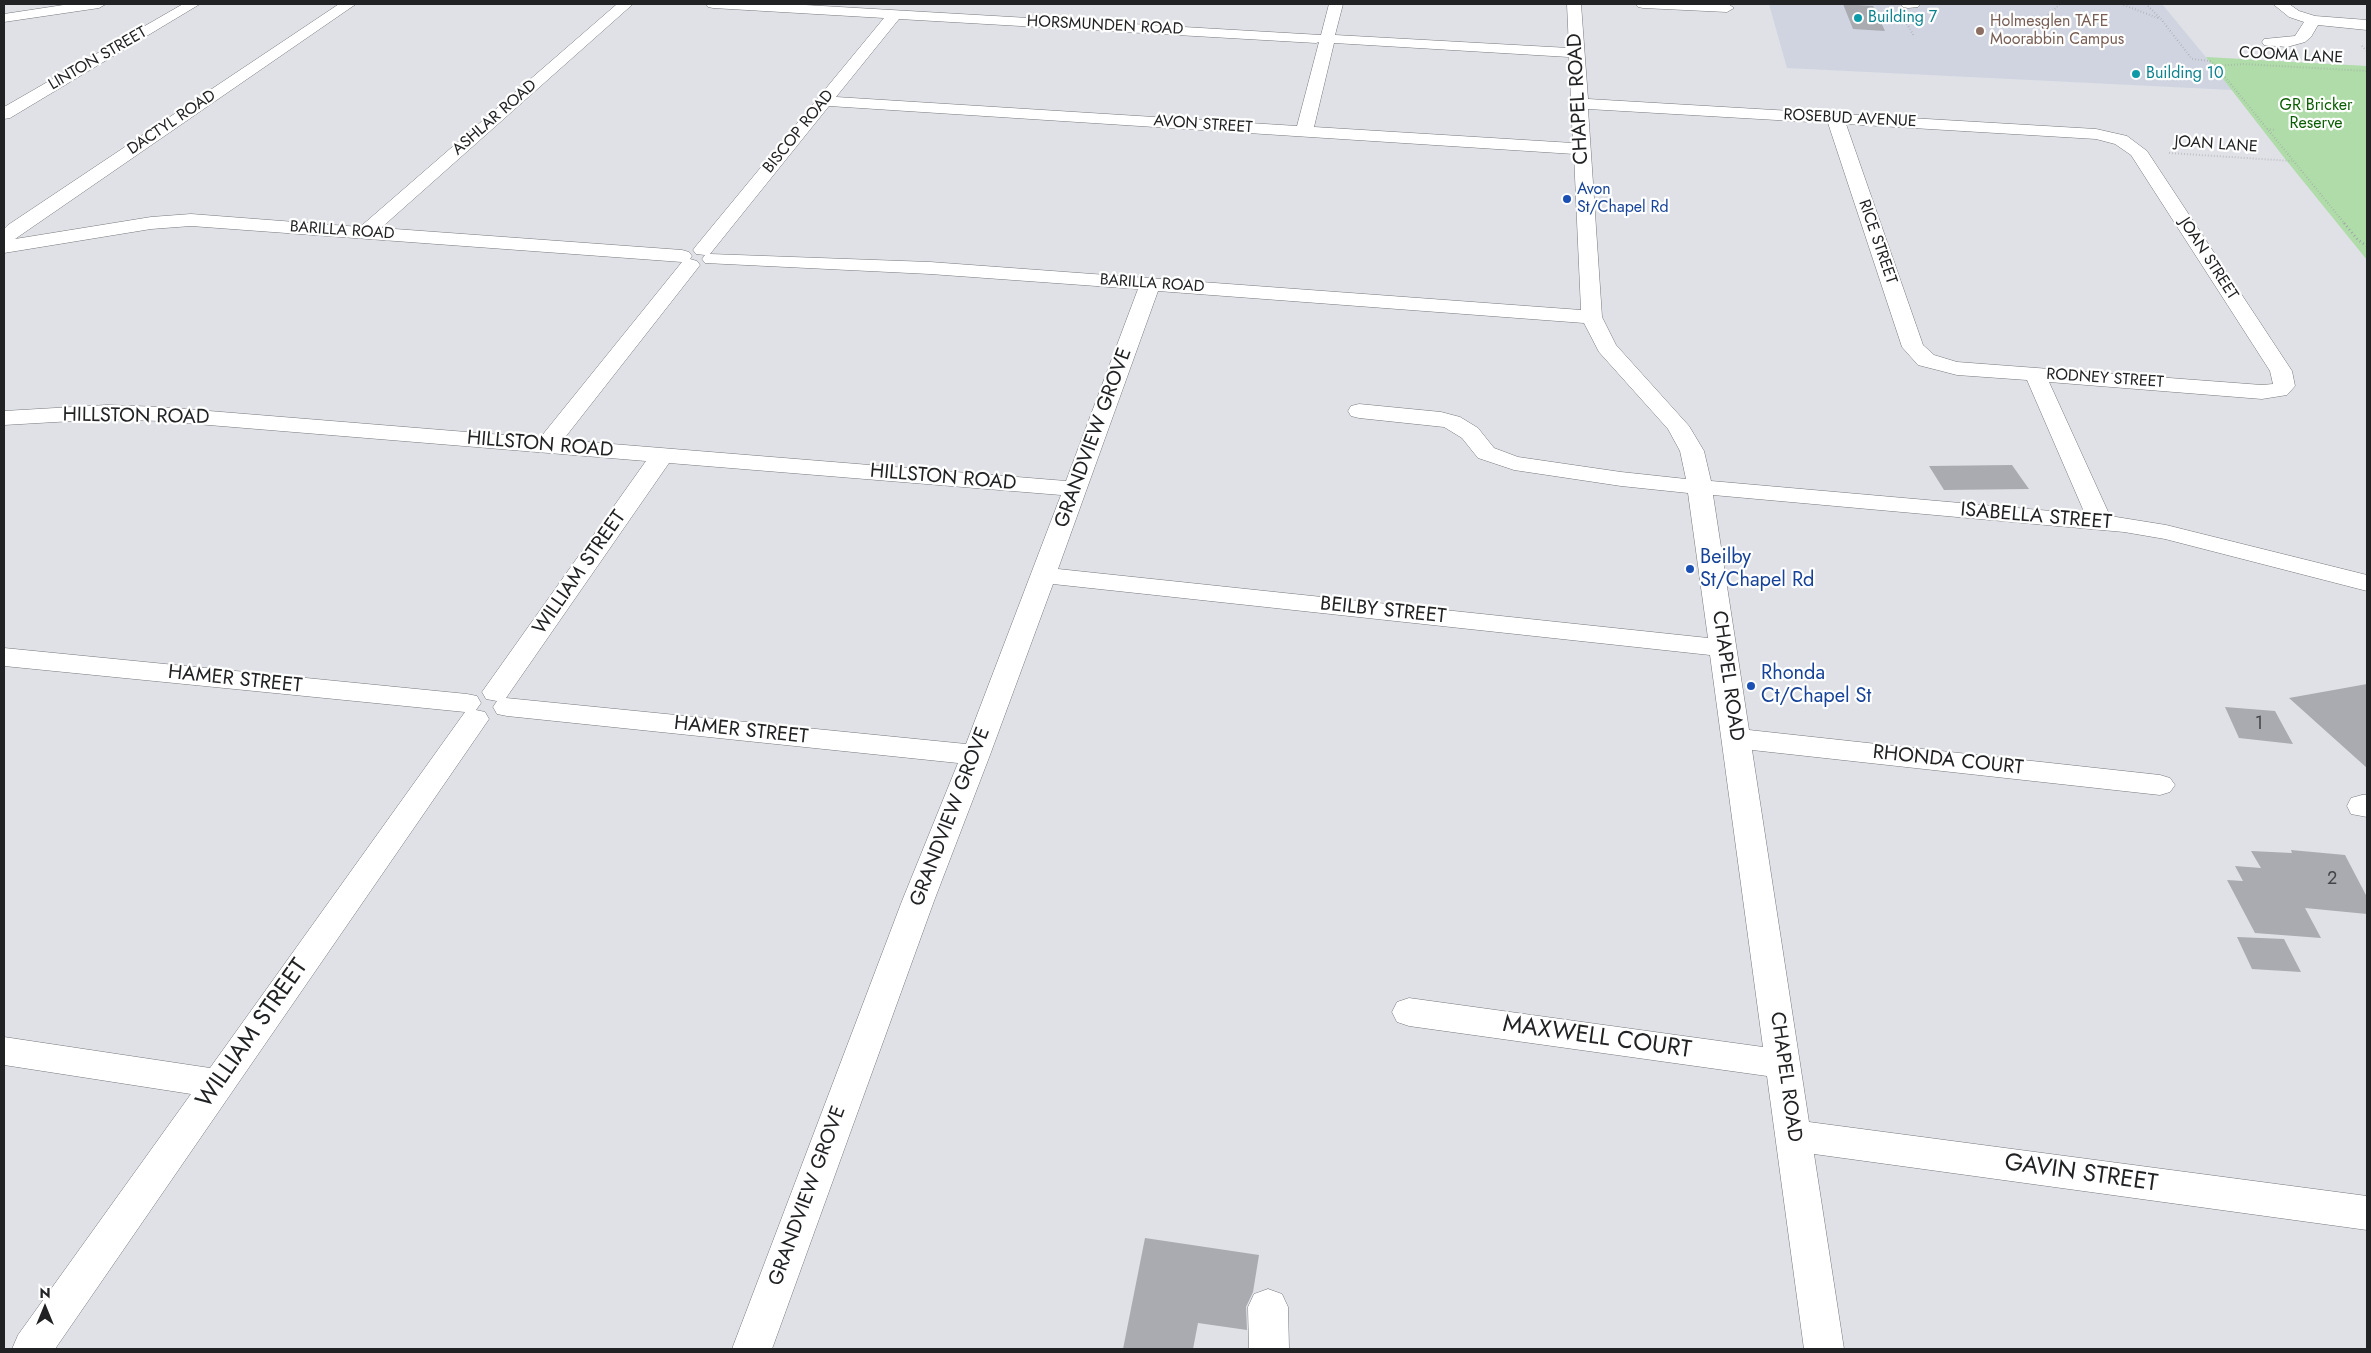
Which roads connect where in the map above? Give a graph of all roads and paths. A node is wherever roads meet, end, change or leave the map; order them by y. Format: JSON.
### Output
{"nodes":[{"id":1,"x":99,"y":4,"type":"edge"},
{"id":2,"x":193,"y":4,"type":"edge"},
{"id":3,"x":349,"y":4,"type":"edge"},
{"id":4,"x":626,"y":4,"type":"edge"},
{"id":5,"x":713,"y":4,"type":"edge"},
{"id":6,"x":1336,"y":4,"type":"edge"},
{"id":7,"x":1574,"y":4,"type":"edge"},
{"id":8,"x":1643,"y":4,"type":"edge"},
{"id":9,"x":1908,"y":4,"type":"edge"},
{"id":10,"x":1913,"y":4,"type":"edge"},
{"id":11,"x":2060,"y":4,"type":"edge"},
{"id":12,"x":2121,"y":4,"type":"edge"},
{"id":13,"x":2146,"y":4,"type":"edge"},
{"id":14,"x":2280,"y":4,"type":"edge"},
{"id":15,"x":1727,"y":8,"type":"dead end"},
{"id":16,"x":895,"y":14,"type":"junction"},
{"id":17,"x":4,"y":18,"type":"edge"},
{"id":18,"x":2161,"y":19,"type":"junction"},
{"id":19,"x":2051,"y":20,"type":"dead end"},
{"id":20,"x":2313,"y":20,"type":"junction"},
{"id":21,"x":2367,"y":25,"type":"edge"},
{"id":22,"x":1327,"y":39,"type":"junction"},
{"id":23,"x":2270,"y":42,"type":"dead end"},
{"id":24,"x":1577,"y":53,"type":"junction"},
{"id":25,"x":2216,"y":66,"type":"junction"},
{"id":26,"x":2367,"y":71,"type":"edge"},
{"id":27,"x":824,"y":101,"type":"junction"},
{"id":28,"x":1579,"y":103,"type":"junction"},
{"id":29,"x":4,"y":114,"type":"edge"},
{"id":30,"x":1835,"y":118,"type":"junction"},
{"id":31,"x":2267,"y":129,"type":"junction"},
{"id":32,"x":2276,"y":130,"type":"dead end"},
{"id":33,"x":1304,"y":131,"type":"junction"},
{"id":34,"x":2121,"y":140,"type":"joint"},
{"id":35,"x":1581,"y":149,"type":"junction"},
{"id":36,"x":2138,"y":151,"type":"junction"},
{"id":37,"x":2293,"y":161,"type":"junction"},
{"id":38,"x":364,"y":233,"type":"junction"},
{"id":39,"x":2367,"y":246,"type":"edge"},
{"id":40,"x":4,"y":247,"type":"edge"},
{"id":41,"x":697,"y":258,"type":"junction"},
{"id":42,"x":1150,"y":284,"type":"junction"},
{"id":43,"x":1592,"y":317,"type":"junction"},
{"id":44,"x":1926,"y":360,"type":"joint"},
{"id":45,"x":2035,"y":374,"type":"junction"},
{"id":46,"x":2284,"y":386,"type":"joint"},
{"id":47,"x":1359,"y":411,"type":"dead end"},
{"id":48,"x":4,"y":418,"type":"edge"},
{"id":49,"x":547,"y":445,"type":"junction"},
{"id":50,"x":663,"y":454,"type":"junction"},
{"id":51,"x":1699,"y":487,"type":"junction"},
{"id":52,"x":1076,"y":490,"type":"junction"},
{"id":53,"x":2101,"y":522,"type":"junction"},
{"id":54,"x":1044,"y":575,"type":"junction"},
{"id":55,"x":2367,"y":583,"type":"edge"},
{"id":56,"x":1723,"y":648,"type":"junction"},
{"id":57,"x":4,"y":657,"type":"edge"},
{"id":58,"x":501,"y":699,"type":"junction"},
{"id":59,"x":471,"y":711,"type":"junction"},
{"id":60,"x":1735,"y":738,"type":"junction"},
{"id":61,"x":976,"y":755,"type":"junction"},
{"id":62,"x":2160,"y":785,"type":"dead end"},
{"id":63,"x":1409,"y":1012,"type":"dead end"},
{"id":64,"x":4,"y":1052,"type":"edge"},
{"id":65,"x":1784,"y":1064,"type":"junction"},
{"id":66,"x":218,"y":1084,"type":"junction"},
{"id":67,"x":1794,"y":1136,"type":"junction"},
{"id":68,"x":2367,"y":1213,"type":"edge"},
{"id":69,"x":1268,"y":1307,"type":"dead end"},
{"id":70,"x":32,"y":1349,"type":"edge"},
{"id":71,"x":752,"y":1349,"type":"edge"},
{"id":72,"x":1269,"y":1349,"type":"edge"},
{"id":73,"x":1824,"y":1349,"type":"edge"}],
"edges":[{"from":1,"to":17,"type":"street"},
{"from":2,"to":29,"type":"street","name":"LINTON STREET"},
{"from":3,"to":40,"type":"street","name":"DACTYL ROAD"},
{"from":4,"to":38,"type":"street","name":"ASHLAR ROAD"},
{"from":5,"to":16,"type":"street","name":"HORSMUNDEN ROAD"},
{"from":6,"to":22,"type":"street"},
{"from":7,"to":24,"type":"street","name":"CHAPEL ROAD"},
{"from":8,"to":15,"type":"street"},
{"from":9,"to":10,"type":"street"},
{"from":11,"to":19,"type":"path"},
{"from":12,"to":18,"type":"path"},
{"from":13,"to":18,"type":"path"},
{"from":14,"to":20,"type":"street"},
{"from":16,"to":22,"type":"street","name":"HORSMUNDEN ROAD"},
{"from":16,"to":27,"type":"street","name":"BISCOP ROAD"},
{"from":18,"to":25,"type":"path"},
{"from":20,"to":21,"type":"street"},
{"from":20,"to":23,"type":"street"},
{"from":22,"to":24,"type":"street","name":"HORSMUNDEN ROAD"},
{"from":22,"to":33,"type":"street"},
{"from":24,"to":28,"type":"street","name":"CHAPEL ROAD"},
{"from":25,"to":26,"type":"path","name":"COOMA LANE"},
{"from":25,"to":31,"type":"path","name":"COOMA LANE"},
{"from":27,"to":33,"type":"street","name":"AVON STREET"},
{"from":27,"to":41,"type":"street","name":"BISCOP ROAD"},
{"from":28,"to":30,"type":"street","name":"ROSEBUD AVENUE"},
{"from":28,"to":35,"type":"street","name":"CHAPEL ROAD"},
{"from":30,"to":34,"type":"street","name":"ROSEBUD AVENUE"},
{"from":30,"to":44,"type":"street","name":"RICE STREET"},
{"from":31,"to":32,"type":"path"},
{"from":31,"to":37,"type":"path","name":"COOMA LANE"},
{"from":33,"to":35,"type":"street","name":"AVON STREET"},
{"from":34,"to":36,"type":"street","name":"JOAN STREET"},
{"from":35,"to":43,"type":"street","name":"CHAPEL ROAD"},
{"from":36,"to":37,"type":"path","name":"JOAN LANE"},
{"from":36,"to":46,"type":"street","name":"JOAN STREET"},
{"from":37,"to":39,"type":"path","name":"COOMA LANE"},
{"from":38,"to":40,"type":"street","name":"BARILLA ROAD"},
{"from":38,"to":41,"type":"street","name":"BARILLA ROAD"},
{"from":41,"to":42,"type":"street","name":"BARILLA ROAD"},
{"from":41,"to":49,"type":"street","name":"BISCOP ROAD"},
{"from":42,"to":43,"type":"street","name":"BARILLA ROAD"},
{"from":42,"to":52,"type":"street","name":"GRANDVIEW GROVE"},
{"from":43,"to":51,"type":"street","name":"CHAPEL ROAD"},
{"from":44,"to":45,"type":"street","name":"RODNEY STREET"},
{"from":45,"to":46,"type":"street","name":"RODNEY STREET"},
{"from":45,"to":53,"type":"street"},
{"from":47,"to":51,"type":"street","name":"ISABELLA STREET"},
{"from":48,"to":49,"type":"street","name":"HILLSTON ROAD"},
{"from":49,"to":50,"type":"street","name":"HILLSTON ROAD"},
{"from":50,"to":52,"type":"street","name":"HILLSTON ROAD"},
{"from":50,"to":58,"type":"street","name":"WILLIAM STREET"},
{"from":51,"to":53,"type":"street","name":"ISABELLA STREET"},
{"from":51,"to":56,"type":"street","name":"CHAPEL ROAD"},
{"from":52,"to":54,"type":"street","name":"GRANDVIEW GROVE"},
{"from":53,"to":55,"type":"street","name":"ISABELLA STREET"},
{"from":54,"to":56,"type":"street","name":"BEILBY STREET"},
{"from":54,"to":61,"type":"street","name":"GRANDVIEW GROVE"},
{"from":56,"to":60,"type":"street","name":"CHAPEL ROAD"},
{"from":57,"to":59,"type":"street","name":"HAMER STREET"},
{"from":58,"to":59,"type":"street"},
{"from":58,"to":61,"type":"street","name":"HAMER STREET"},
{"from":59,"to":66,"type":"street","name":"WILLIAM STREET"},
{"from":60,"to":62,"type":"street","name":"RHONDA COURT"},
{"from":60,"to":65,"type":"street","name":"CHAPEL ROAD"},
{"from":61,"to":71,"type":"street","name":"GRANDVIEW GROVE"},
{"from":63,"to":65,"type":"street","name":"MAXWELL COURT"},
{"from":64,"to":66,"type":"street"},
{"from":65,"to":67,"type":"street","name":"CHAPEL ROAD"},
{"from":66,"to":70,"type":"street","name":"WILLIAM STREET"},
{"from":67,"to":68,"type":"street","name":"GAVIN STREET"},
{"from":67,"to":73,"type":"street","name":"CHAPEL ROAD"},
{"from":69,"to":72,"type":"street"}]}
